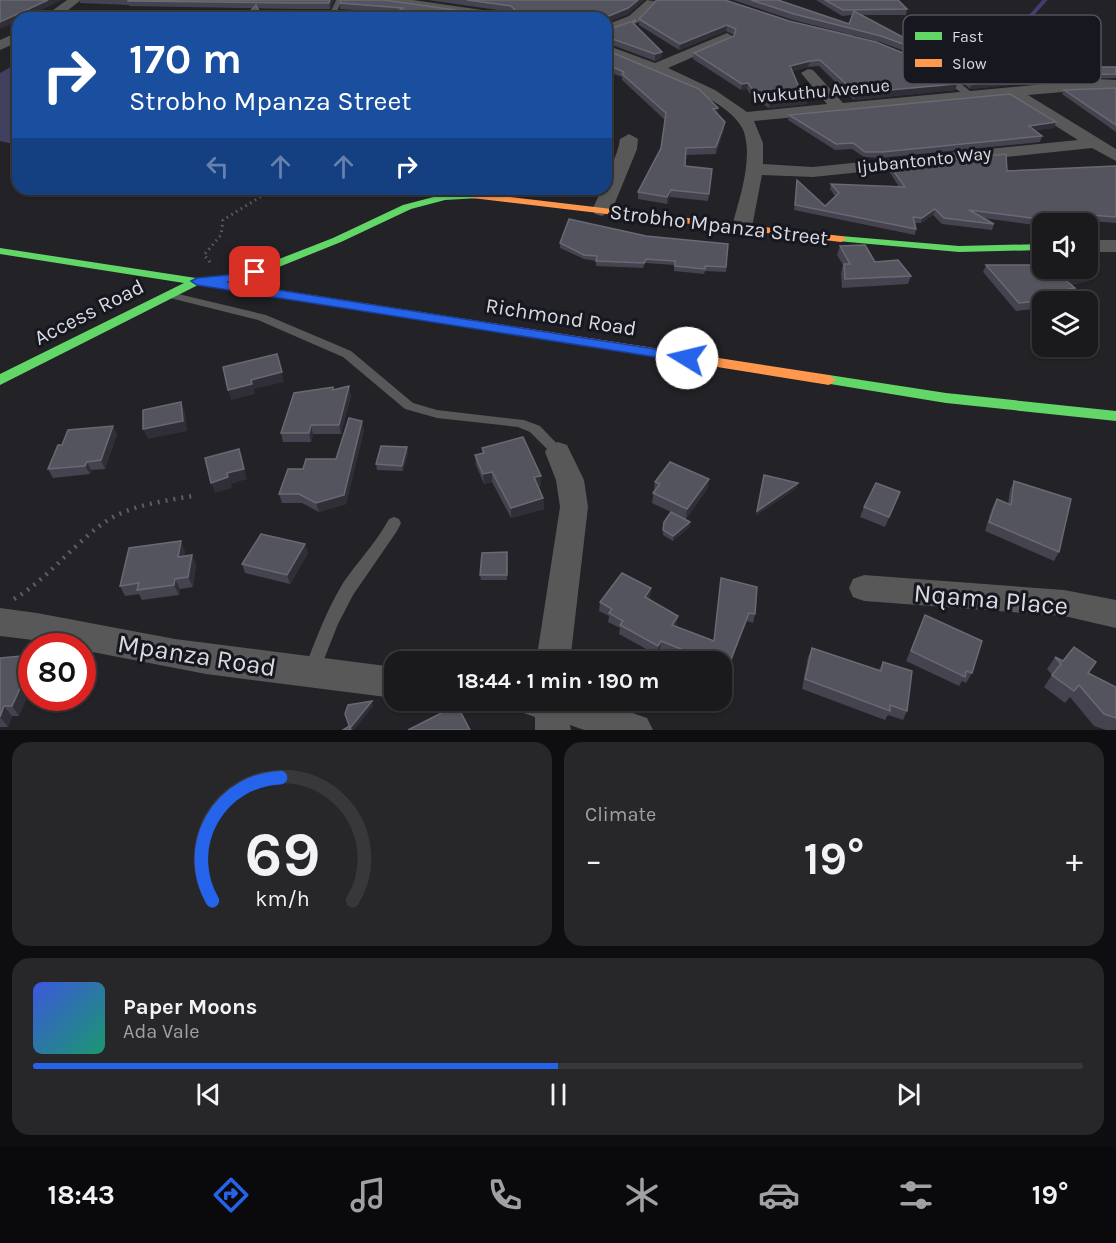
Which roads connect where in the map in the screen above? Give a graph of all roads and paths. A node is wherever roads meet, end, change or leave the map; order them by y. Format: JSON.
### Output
{"nodes":[{"id":1,"x":75,"y":0,"type":"edge"},
{"id":2,"x":386,"y":0,"type":"edge"},
{"id":3,"x":416,"y":2,"type":"edge"},
{"id":4,"x":652,"y":2,"type":"edge"},
{"id":5,"x":58,"y":12,"type":"edge"},
{"id":6,"x":498,"y":12,"type":"edge"},
{"id":7,"x":791,"y":24,"type":"edge"},
{"id":8,"x":612,"y":28,"type":"edge"},
{"id":9,"x":727,"y":37,"type":"edge"},
{"id":10,"x":857,"y":39,"type":"edge"},
{"id":11,"x":612,"y":51,"type":"edge"},
{"id":12,"x":656,"y":68,"type":"junction"},
{"id":13,"x":808,"y":74,"type":"dead end"},
{"id":14,"x":955,"y":84,"type":"edge"},
{"id":15,"x":1116,"y":86,"type":"edge"},
{"id":16,"x":1015,"y":94,"type":"junction"},
{"id":17,"x":972,"y":97,"type":"junction"},
{"id":18,"x":839,"y":108,"type":"junction"},
{"id":19,"x":745,"y":117,"type":"junction"},
{"id":20,"x":629,"y":139,"type":"dead end"},
{"id":21,"x":1095,"y":143,"type":"junction"},
{"id":22,"x":1116,"y":156,"type":"edge"},
{"id":23,"x":753,"y":170,"type":"junction"},
{"id":24,"x":612,"y":187,"type":"edge"},
{"id":25,"x":263,"y":195,"type":"edge"},
{"id":26,"x":459,"y":195,"type":"edge"},
{"id":27,"x":474,"y":195,"type":"edge"},
{"id":28,"x":608,"y":195,"type":"edge"},
{"id":29,"x":602,"y":210,"type":"junction"},
{"id":30,"x":742,"y":227,"type":"junction"},
{"id":31,"x":1098,"y":246,"type":"edge"},
{"id":32,"x":1116,"y":246,"type":"edge"},
{"id":33,"x":1032,"y":247,"type":"edge"},
{"id":34,"x":0,"y":251,"type":"edge"},
{"id":35,"x":240,"y":278,"type":"junction"},
{"id":36,"x":197,"y":281,"type":"junction"},
{"id":37,"x":168,"y":295,"type":"junction"},
{"id":38,"x":0,"y":380,"type":"edge"},
{"id":39,"x":1116,"y":416,"type":"edge"},
{"id":40,"x":558,"y":452,"type":"joint"},
{"id":41,"x":197,"y":495,"type":"dead end"},
{"id":42,"x":394,"y":524,"type":"dead end"},
{"id":43,"x":864,"y":588,"type":"dead end"},
{"id":44,"x":4,"y":612,"type":"edge"},
{"id":45,"x":1116,"y":614,"type":"edge"},
{"id":46,"x":554,"y":651,"type":"edge"},
{"id":47,"x":310,"y":673,"type":"junction"},
{"id":48,"x":384,"y":682,"type":"edge"},
{"id":49,"x":555,"y":711,"type":"edge"},
{"id":50,"x":635,"y":730,"type":"edge"}],
"edges":[{"from":1,"to":5,"type":"street"},
{"from":2,"to":3,"type":"street"},
{"from":3,"to":6,"type":"street"},
{"from":4,"to":8,"type":"street"},
{"from":7,"to":10,"type":"lane"},
{"from":9,"to":12,"type":"street"},
{"from":11,"to":12,"type":"street"},
{"from":12,"to":19,"type":"street"},
{"from":13,"to":18,"type":"street"},
{"from":14,"to":17,"type":"lane"},
{"from":15,"to":16,"type":"street","name":"Ivukuthu Avenue"},
{"from":16,"to":17,"type":"street","name":"Ivukuthu Avenue"},
{"from":16,"to":21,"type":"street"},
{"from":17,"to":18,"type":"street","name":"Ivukuthu Avenue"},
{"from":18,"to":19,"type":"street","name":"Ivukuthu Avenue"},
{"from":19,"to":23,"type":"street"},
{"from":20,"to":24,"type":"street"},
{"from":21,"to":22,"type":"street"},
{"from":21,"to":23,"type":"street","name":"Ijubantonto Way"},
{"from":23,"to":30,"type":"street"},
{"from":25,"to":35,"type":"path"},
{"from":26,"to":35,"type":"main road","name":"Strobho Mpanza Street"},
{"from":27,"to":29,"type":"main road","name":"Strobho Mpanza Street"},
{"from":28,"to":29,"type":"street"},
{"from":29,"to":30,"type":"main road","name":"Strobho Mpanza Street"},
{"from":30,"to":33,"type":"main road","name":"Strobho Mpanza Street"},
{"from":31,"to":32,"type":"street"},
{"from":34,"to":36,"type":"main road","name":"Richmond Road"},
{"from":35,"to":36,"type":"main road","name":"Strobho Mpanza Street"},
{"from":36,"to":37,"type":"main road","name":"Access Road"},
{"from":36,"to":39,"type":"main road","name":"Richmond Road"},
{"from":37,"to":38,"type":"main road","name":"Access Road"},
{"from":37,"to":40,"type":"lane"},
{"from":40,"to":46,"type":"street"},
{"from":41,"to":44,"type":"path"},
{"from":42,"to":47,"type":"lane"},
{"from":43,"to":45,"type":"street","name":"Nqama Place"},
{"from":44,"to":47,"type":"street","name":"Mpanza Road"},
{"from":47,"to":48,"type":"street","name":"Mpanza Road"},
{"from":49,"to":50,"type":"street"}]}
